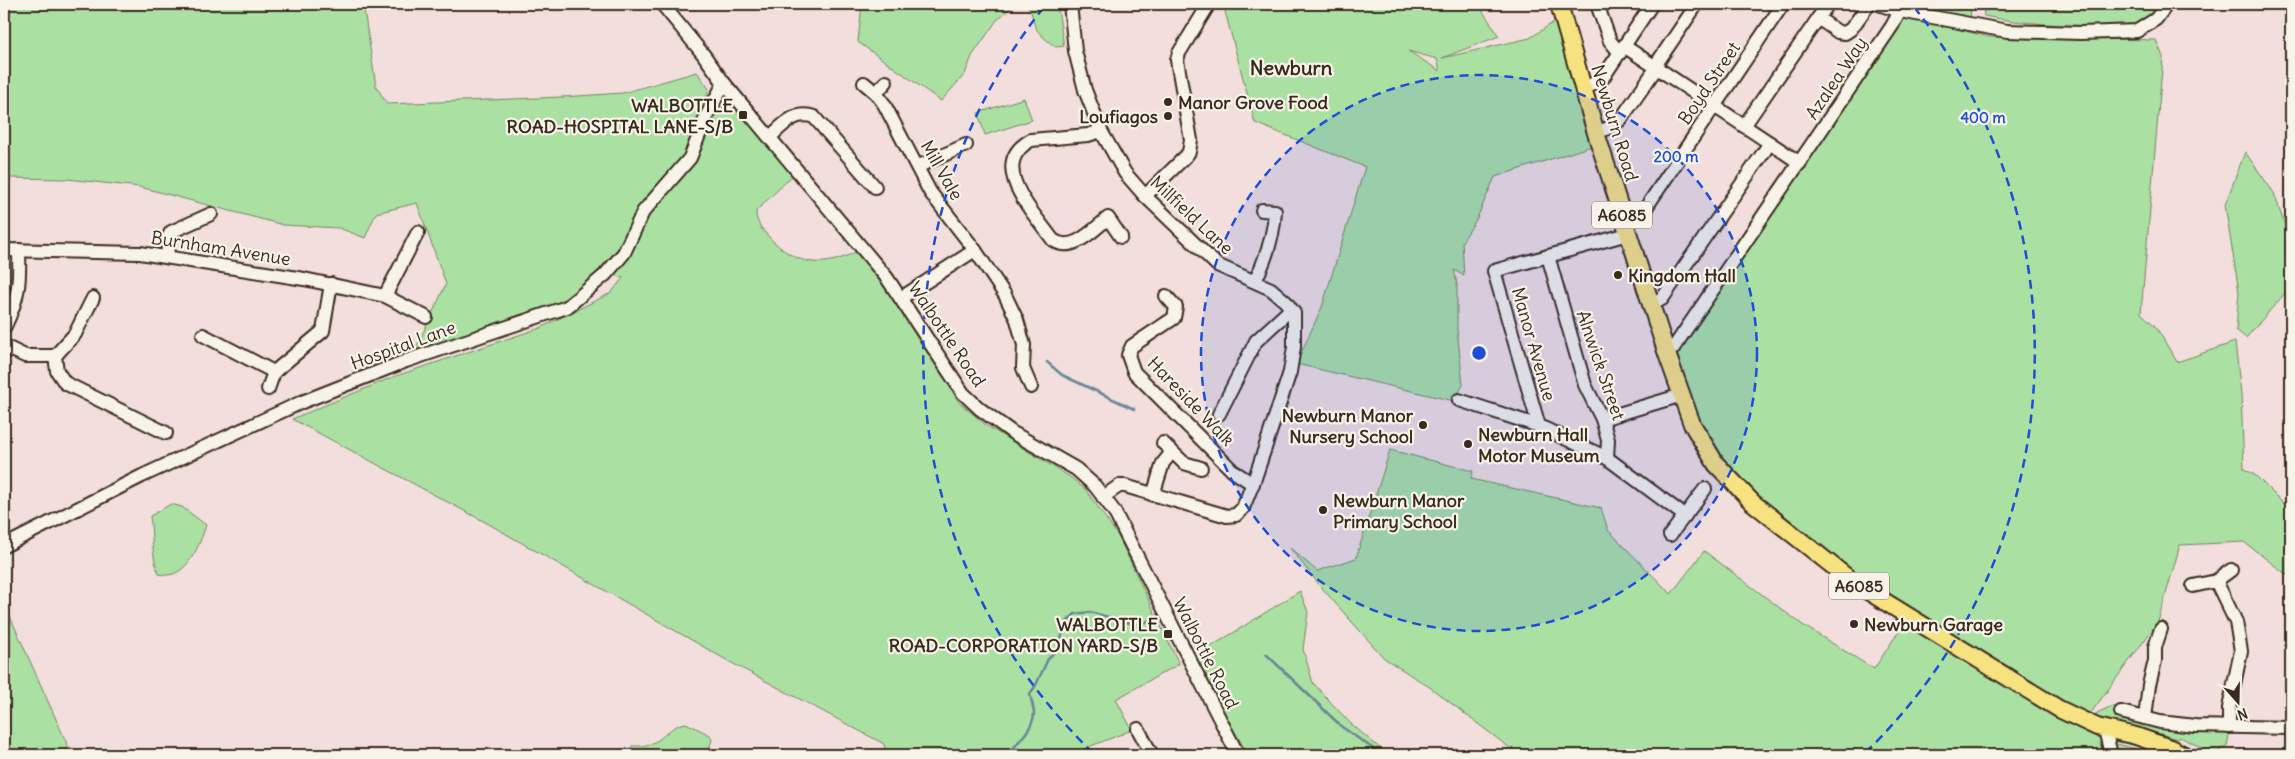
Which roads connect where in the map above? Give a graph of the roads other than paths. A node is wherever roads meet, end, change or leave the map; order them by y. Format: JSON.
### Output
{"nodes":[{"id":1,"x":662,"y":4,"type":"edge"},
{"id":2,"x":1070,"y":4,"type":"edge"},
{"id":3,"x":1210,"y":4,"type":"edge"},
{"id":4,"x":1559,"y":4,"type":"edge"},
{"id":5,"x":1597,"y":4,"type":"edge"},
{"id":6,"x":1652,"y":4,"type":"edge"},
{"id":7,"x":1697,"y":4,"type":"edge"},
{"id":8,"x":1784,"y":4,"type":"edge"},
{"id":9,"x":1828,"y":4,"type":"edge"},
{"id":10,"x":1869,"y":4,"type":"edge"},
{"id":11,"x":1878,"y":4,"type":"edge"},
{"id":12,"x":2167,"y":4,"type":"edge"},
{"id":13,"x":1900,"y":11,"type":"junction"},
{"id":14,"x":1818,"y":18,"type":"junction"},
{"id":15,"x":1622,"y":49,"type":"junction"},
{"id":16,"x":1656,"y":67,"type":"junction"},
{"id":17,"x":886,"y":82,"type":"dead end"},
{"id":18,"x":724,"y":83,"type":"junction"},
{"id":19,"x":864,"y":84,"type":"dead end"},
{"id":20,"x":1583,"y":89,"type":"junction"},
{"id":21,"x":880,"y":98,"type":"junction"},
{"id":22,"x":1714,"y":106,"type":"junction"},
{"id":23,"x":1744,"y":126,"type":"junction"},
{"id":24,"x":1101,"y":131,"type":"junction"},
{"id":25,"x":1596,"y":133,"type":"junction"},
{"id":26,"x":770,"y":137,"type":"junction"},
{"id":27,"x":1770,"y":143,"type":"junction"},
{"id":28,"x":966,"y":145,"type":"dead end"},
{"id":29,"x":1800,"y":164,"type":"junction"},
{"id":30,"x":919,"y":166,"type":"junction"},
{"id":31,"x":875,"y":187,"type":"dead end"},
{"id":32,"x":1145,"y":196,"type":"junction"},
{"id":33,"x":1262,"y":210,"type":"dead end"},
{"id":34,"x":211,"y":214,"type":"dead end"},
{"id":35,"x":1626,"y":229,"type":"junction"},
{"id":36,"x":418,"y":232,"type":"dead end"},
{"id":37,"x":1121,"y":236,"type":"dead end"},
{"id":38,"x":4,"y":250,"type":"edge"},
{"id":39,"x":19,"y":250,"type":"junction"},
{"id":40,"x":975,"y":250,"type":"junction"},
{"id":41,"x":1548,"y":256,"type":"junction"},
{"id":42,"x":167,"y":257,"type":"junction"},
{"id":43,"x":1494,"y":271,"type":"joint"},
{"id":44,"x":1256,"y":281,"type":"junction"},
{"id":45,"x":331,"y":284,"type":"junction"},
{"id":46,"x":385,"y":296,"type":"junction"},
{"id":47,"x":1166,"y":296,"type":"dead end"},
{"id":48,"x":93,"y":298,"type":"dead end"},
{"id":49,"x":901,"y":298,"type":"junction"},
{"id":50,"x":1651,"y":305,"type":"junction"},
{"id":51,"x":1291,"y":309,"type":"junction"},
{"id":52,"x":426,"y":317,"type":"dead end"},
{"id":53,"x":4,"y":328,"type":"edge"},
{"id":54,"x":203,"y":335,"type":"dead end"},
{"id":55,"x":4,"y":346,"type":"edge"},
{"id":56,"x":1667,"y":354,"type":"junction"},
{"id":57,"x":56,"y":356,"type":"junction"},
{"id":58,"x":274,"y":372,"type":"junction"},
{"id":59,"x":1031,"y":387,"type":"dead end"},
{"id":60,"x":268,"y":389,"type":"dead end"},
{"id":61,"x":1682,"y":395,"type":"junction"},
{"id":62,"x":1459,"y":400,"type":"dead end"},
{"id":63,"x":1219,"y":414,"type":"dead end"},
{"id":64,"x":1602,"y":419,"type":"junction"},
{"id":65,"x":1539,"y":426,"type":"junction"},
{"id":66,"x":166,"y":434,"type":"dead end"},
{"id":67,"x":1607,"y":458,"type":"junction"},
{"id":68,"x":1201,"y":468,"type":"dead end"},
{"id":69,"x":1253,"y":484,"type":"junction"},
{"id":70,"x":1705,"y":489,"type":"dead end"},
{"id":71,"x":1153,"y":495,"type":"junction"},
{"id":72,"x":1103,"y":497,"type":"junction"},
{"id":73,"x":1685,"y":516,"type":"junction"},
{"id":74,"x":1670,"y":535,"type":"dead end"},
{"id":75,"x":4,"y":546,"type":"edge"},
{"id":76,"x":2230,"y":570,"type":"dead end"},
{"id":77,"x":2216,"y":581,"type":"junction"},
{"id":78,"x":2193,"y":586,"type":"dead end"},
{"id":79,"x":2161,"y":629,"type":"dead end"},
{"id":80,"x":2121,"y":712,"type":"dead end"},
{"id":81,"x":2146,"y":718,"type":"junction"},
{"id":82,"x":2229,"y":727,"type":"junction"},
{"id":83,"x":2291,"y":728,"type":"edge"},
{"id":84,"x":1138,"y":729,"type":"dead end"},
{"id":85,"x":2105,"y":729,"type":"junction"},
{"id":86,"x":1152,"y":755,"type":"edge"},
{"id":87,"x":1238,"y":755,"type":"edge"},
{"id":88,"x":2111,"y":755,"type":"edge"},
{"id":89,"x":2184,"y":755,"type":"edge"}],
"edges":[{"from":1,"to":18,"type":"street","name":"Walbottle Road"},
{"from":2,"to":24,"type":"street","name":"Millfield Lane"},
{"from":3,"to":32,"type":"street"},
{"from":4,"to":20,"type":"main road","name":"Newburn Road","number":"A6085"},
{"from":5,"to":15,"type":"street"},
{"from":6,"to":15,"type":"street"},
{"from":7,"to":16,"type":"street"},
{"from":8,"to":22,"type":"street","name":"Boyd Street"},
{"from":9,"to":14,"type":"street"},
{"from":10,"to":14,"type":"street"},
{"from":11,"to":13,"type":"street"},
{"from":12,"to":13,"type":"street"},
{"from":13,"to":29,"type":"street","name":"Azalea Way"},
{"from":14,"to":23,"type":"street"},
{"from":15,"to":16,"type":"street"},
{"from":15,"to":20,"type":"street"},
{"from":16,"to":22,"type":"street"},
{"from":16,"to":25,"type":"street"},
{"from":17,"to":21,"type":"street"},
{"from":18,"to":26,"type":"street","name":"Walbottle Road"},
{"from":18,"to":75,"type":"street","name":"Hospital Lane"},
{"from":19,"to":21,"type":"street"},
{"from":20,"to":25,"type":"main road","name":"Newburn Road","number":"A6085"},
{"from":21,"to":30,"type":"street","name":"Mill Vale"},
{"from":22,"to":23,"type":"street"},
{"from":22,"to":35,"type":"street","name":"Boyd Street"},
{"from":23,"to":27,"type":"street"},
{"from":24,"to":32,"type":"street","name":"Millfield Lane"},
{"from":24,"to":37,"type":"street"},
{"from":25,"to":35,"type":"main road","name":"Newburn Road","number":"A6085"},
{"from":26,"to":31,"type":"street"},
{"from":26,"to":49,"type":"street","name":"Walbottle Road"},
{"from":27,"to":29,"type":"street"},
{"from":27,"to":50,"type":"street"},
{"from":28,"to":30,"type":"street"},
{"from":29,"to":56,"type":"street","name":"Azalea Way"},
{"from":30,"to":40,"type":"street","name":"Mill Vale"},
{"from":32,"to":44,"type":"street","name":"Millfield Lane"},
{"from":33,"to":44,"type":"street"},
{"from":34,"to":42,"type":"street"},
{"from":35,"to":41,"type":"street","name":"Boyd Street"},
{"from":35,"to":50,"type":"main road","name":"Newburn Road","number":"A6085"},
{"from":36,"to":46,"type":"street"},
{"from":38,"to":39,"type":"street","name":"Burnham Avenue"},
{"from":39,"to":42,"type":"street","name":"Burnham Avenue"},
{"from":39,"to":53,"type":"street"},
{"from":40,"to":49,"type":"street"},
{"from":40,"to":59,"type":"street","name":"Mill Vale"},
{"from":41,"to":43,"type":"street","name":"Boyd Street"},
{"from":41,"to":64,"type":"street","name":"Alnwick Street"},
{"from":42,"to":45,"type":"street","name":"Burnham Avenue"},
{"from":43,"to":65,"type":"street","name":"Manor Avenue"},
{"from":44,"to":51,"type":"street","name":"Millfield Lane"},
{"from":45,"to":46,"type":"street","name":"Burnham Avenue"},
{"from":45,"to":58,"type":"street"},
{"from":46,"to":52,"type":"street","name":"Burnham Avenue"},
{"from":47,"to":69,"type":"street","name":"Hareside Walk"},
{"from":48,"to":57,"type":"street"},
{"from":49,"to":72,"type":"street","name":"Walbottle Road"},
{"from":50,"to":56,"type":"main road","name":"Newburn Road","number":"A6085"},
{"from":51,"to":63,"type":"street"},
{"from":51,"to":69,"type":"street"},
{"from":54,"to":58,"type":"street"},
{"from":55,"to":57,"type":"street"},
{"from":56,"to":61,"type":"main road","name":"Newburn Road","number":"A6085"},
{"from":57,"to":66,"type":"street"},
{"from":58,"to":60,"type":"street"},
{"from":61,"to":64,"type":"street"},
{"from":61,"to":85,"type":"main road","name":"Newburn Road","number":"A6085"},
{"from":62,"to":65,"type":"street"},
{"from":64,"to":67,"type":"street","name":"Alnwick Street"},
{"from":65,"to":67,"type":"street"},
{"from":67,"to":73,"type":"street"},
{"from":68,"to":71,"type":"street"},
{"from":69,"to":71,"type":"street"},
{"from":70,"to":73,"type":"street"},
{"from":71,"to":72,"type":"street"},
{"from":72,"to":87,"type":"street","name":"Walbottle Road"},
{"from":73,"to":74,"type":"street"},
{"from":76,"to":77,"type":"street"},
{"from":77,"to":78,"type":"street"},
{"from":77,"to":82,"type":"street"},
{"from":79,"to":81,"type":"street"},
{"from":80,"to":81,"type":"street"},
{"from":81,"to":82,"type":"street"},
{"from":82,"to":83,"type":"street"},
{"from":84,"to":86,"type":"street"},
{"from":85,"to":88,"type":"street"},
{"from":85,"to":89,"type":"main road","number":"A6085"}]}
